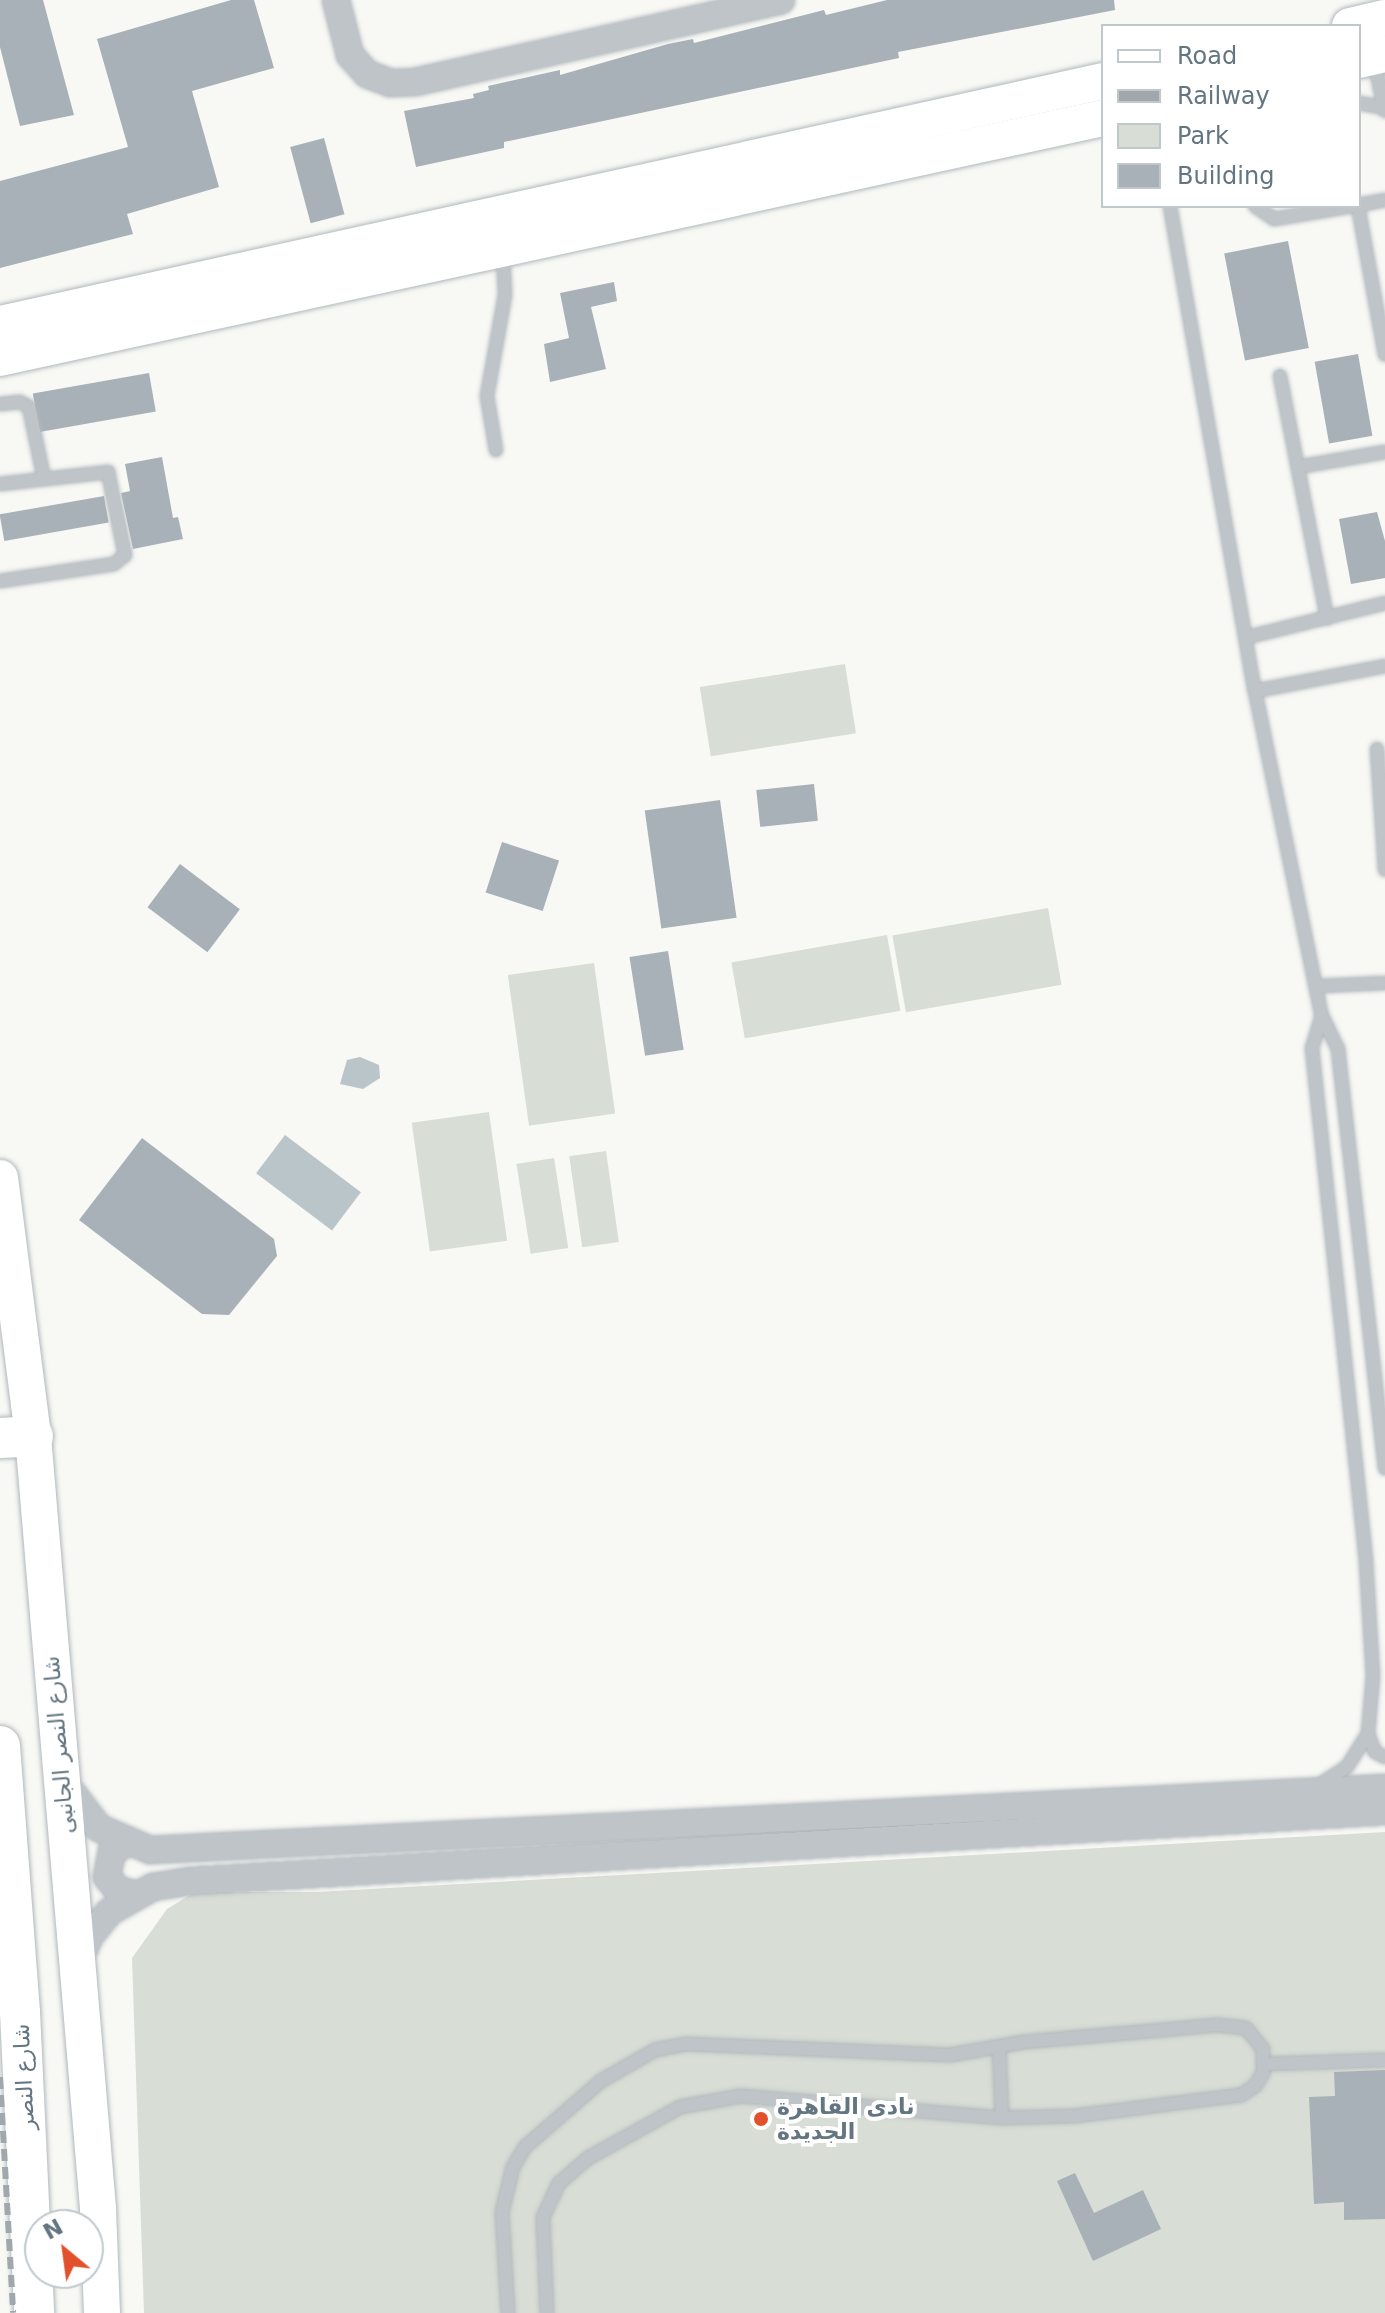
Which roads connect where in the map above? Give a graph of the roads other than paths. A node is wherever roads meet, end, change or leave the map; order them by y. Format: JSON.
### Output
{"nodes":[{"id":1,"x":336,"y":0,"type":"edge"},
{"id":2,"x":781,"y":0,"type":"edge"},
{"id":3,"x":1385,"y":18,"type":"edge"},
{"id":4,"x":1359,"y":24,"type":"edge"},
{"id":5,"x":1373,"y":57,"type":"edge"},
{"id":6,"x":1101,"y":81,"type":"edge"},
{"id":7,"x":1361,"y":103,"type":"edge"},
{"id":8,"x":1385,"y":109,"type":"edge"},
{"id":9,"x":1101,"y":118,"type":"edge"},
{"id":10,"x":1385,"y":200,"type":"edge"},
{"id":11,"x":1361,"y":205,"type":"edge"},
{"id":12,"x":1170,"y":208,"type":"edge"},
{"id":13,"x":1258,"y":208,"type":"edge"},
{"id":14,"x":1343,"y":208,"type":"edge"},
{"id":15,"x":1356,"y":208,"type":"edge"},
{"id":16,"x":502,"y":248,"type":"junction"},
{"id":17,"x":0,"y":324,"type":"edge"},
{"id":18,"x":1385,"y":355,"type":"edge"},
{"id":19,"x":0,"y":358,"type":"edge"},
{"id":20,"x":1280,"y":376,"type":"dead end"},
{"id":21,"x":0,"y":404,"type":"edge"},
{"id":22,"x":496,"y":450,"type":"dead end"},
{"id":23,"x":1385,"y":452,"type":"edge"},
{"id":24,"x":1298,"y":467,"type":"junction"},
{"id":25,"x":44,"y":478,"type":"junction"},
{"id":26,"x":0,"y":481,"type":"edge"},
{"id":27,"x":0,"y":581,"type":"edge"},
{"id":28,"x":1385,"y":603,"type":"edge"},
{"id":29,"x":1327,"y":618,"type":"junction"},
{"id":30,"x":1248,"y":637,"type":"junction"},
{"id":31,"x":1385,"y":666,"type":"edge"},
{"id":32,"x":1255,"y":691,"type":"junction"},
{"id":33,"x":1377,"y":749,"type":"dead end"},
{"id":34,"x":1385,"y":870,"type":"edge"},
{"id":35,"x":1385,"y":983,"type":"edge"},
{"id":36,"x":1319,"y":986,"type":"junction"},
{"id":37,"x":1322,"y":1016,"type":"junction"},
{"id":38,"x":0,"y":1178,"type":"edge"},
{"id":39,"x":16,"y":1437,"type":"edge"},
{"id":40,"x":1385,"y":1468,"type":"edge"},
{"id":41,"x":1368,"y":1734,"type":"junction"},
{"id":42,"x":0,"y":1746,"type":"edge"},
{"id":43,"x":1385,"y":1757,"type":"edge"},
{"id":44,"x":0,"y":1759,"type":"edge"},
{"id":45,"x":62,"y":1779,"type":"junction"},
{"id":46,"x":1385,"y":1788,"type":"edge"},
{"id":47,"x":1296,"y":1792,"type":"junction"},
{"id":48,"x":1385,"y":1811,"type":"edge"},
{"id":49,"x":127,"y":1843,"type":"junction"},
{"id":50,"x":134,"y":1894,"type":"junction"},
{"id":51,"x":78,"y":1966,"type":"junction"},
{"id":52,"x":10,"y":2003,"type":"edge"},
{"id":53,"x":999,"y":2047,"type":"junction"},
{"id":54,"x":1385,"y":2060,"type":"edge"},
{"id":55,"x":1265,"y":2064,"type":"junction"},
{"id":56,"x":1002,"y":2118,"type":"junction"},
{"id":57,"x":34,"y":2313,"type":"edge"},
{"id":58,"x":102,"y":2313,"type":"edge"},
{"id":59,"x":508,"y":2313,"type":"edge"},
{"id":60,"x":547,"y":2313,"type":"edge"}],
"edges":[{"from":1,"to":2,"type":"street"},
{"from":3,"to":4,"type":"street"},
{"from":5,"to":8,"type":"lane"},
{"from":6,"to":17,"type":"street"},
{"from":7,"to":8,"type":"lane"},
{"from":9,"to":16,"type":"street"},
{"from":10,"to":11,"type":"lane"},
{"from":12,"to":30,"type":"lane"},
{"from":13,"to":14,"type":"lane"},
{"from":15,"to":18,"type":"lane"},
{"from":16,"to":19,"type":"street"},
{"from":16,"to":22,"type":"lane"},
{"from":20,"to":24,"type":"lane"},
{"from":21,"to":25,"type":"lane"},
{"from":23,"to":24,"type":"lane"},
{"from":24,"to":29,"type":"lane"},
{"from":25,"to":26,"type":"lane"},
{"from":25,"to":27,"type":"lane"},
{"from":28,"to":29,"type":"lane"},
{"from":29,"to":30,"type":"lane"},
{"from":30,"to":32,"type":"lane"},
{"from":31,"to":32,"type":"lane"},
{"from":32,"to":36,"type":"lane"},
{"from":33,"to":34,"type":"lane"},
{"from":35,"to":36,"type":"lane"},
{"from":36,"to":37,"type":"lane"},
{"from":37,"to":40,"type":"lane"},
{"from":37,"to":41,"type":"lane"},
{"from":38,"to":39,"type":"street","name":"شارع النصر الجانبى"},
{"from":39,"to":45,"type":"street","name":"شارع النصر الجانبى"},
{"from":41,"to":43,"type":"lane"},
{"from":41,"to":47,"type":"lane"},
{"from":42,"to":44,"type":"main road","name":"شارع النصر"},
{"from":44,"to":52,"type":"main road","name":"شارع النصر"},
{"from":45,"to":49,"type":"street"},
{"from":45,"to":51,"type":"street","name":"شارع النصر الجانبى"},
{"from":46,"to":47,"type":"street"},
{"from":47,"to":49,"type":"street"},
{"from":48,"to":50,"type":"street"},
{"from":49,"to":50,"type":"street"},
{"from":50,"to":51,"type":"street"},
{"from":51,"to":58,"type":"street","name":"شارع النصر الجانبى"},
{"from":52,"to":57,"type":"main road","name":"شارع النصر"},
{"from":53,"to":55,"type":"lane"},
{"from":53,"to":56,"type":"lane"},
{"from":53,"to":59,"type":"lane"},
{"from":54,"to":55,"type":"lane"},
{"from":55,"to":56,"type":"lane"},
{"from":56,"to":60,"type":"lane"}]}
